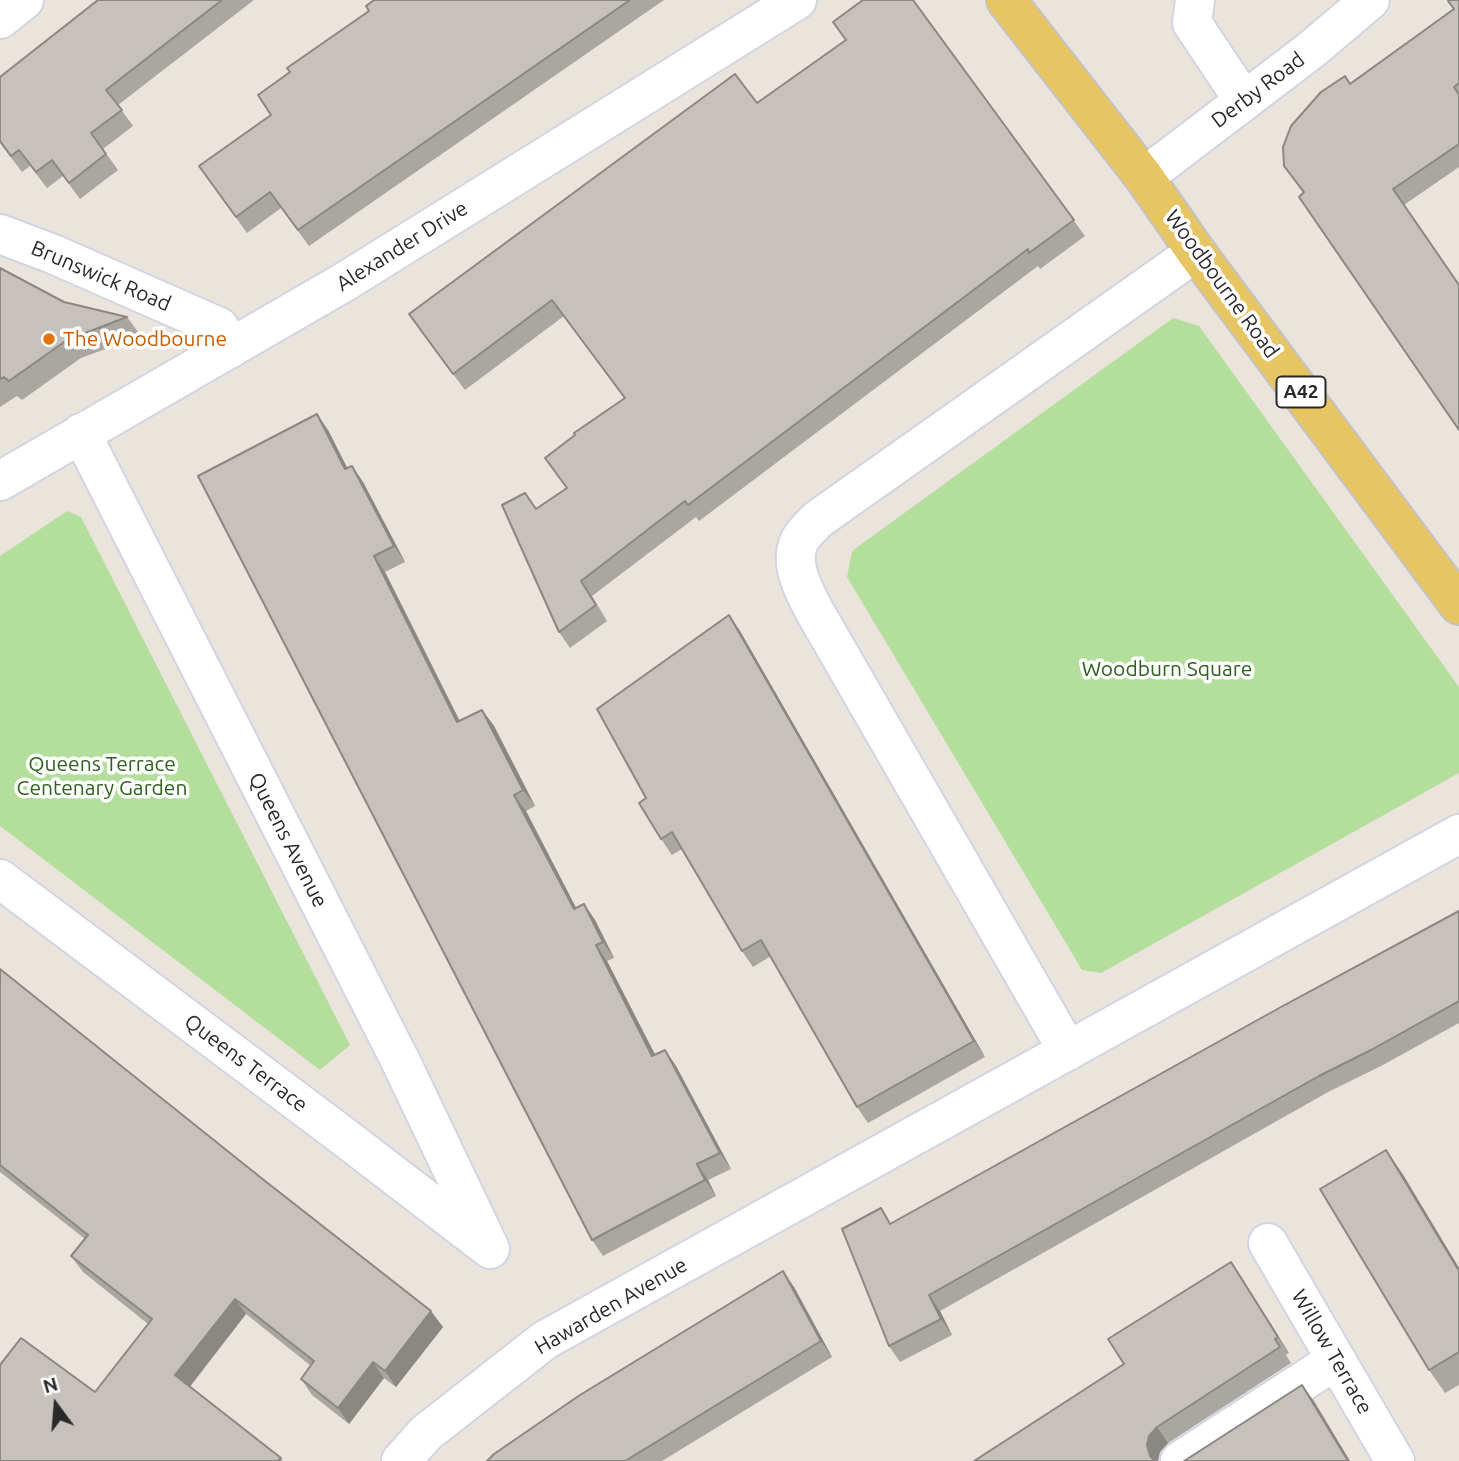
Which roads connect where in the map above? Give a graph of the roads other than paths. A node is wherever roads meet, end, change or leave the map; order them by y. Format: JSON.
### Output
{"nodes":[{"id":1,"x":24,"y":0,"type":"edge"},
{"id":2,"x":797,"y":0,"type":"edge"},
{"id":3,"x":1006,"y":0,"type":"edge"},
{"id":4,"x":1195,"y":0,"type":"edge"},
{"id":5,"x":1370,"y":0,"type":"edge"},
{"id":6,"x":0,"y":19,"type":"edge"},
{"id":7,"x":1244,"y":101,"type":"junction"},
{"id":8,"x":1144,"y":177,"type":"junction"},
{"id":9,"x":0,"y":234,"type":"edge"},
{"id":10,"x":1196,"y":252,"type":"junction"},
{"id":11,"x":231,"y":348,"type":"junction"},
{"id":12,"x":81,"y":433,"type":"junction"},
{"id":13,"x":0,"y":481,"type":"edge"},
{"id":14,"x":1459,"y":605,"type":"edge"},
{"id":15,"x":1459,"y":834,"type":"edge"},
{"id":16,"x":0,"y":879,"type":"edge"},
{"id":17,"x":1068,"y":1051,"type":"junction"},
{"id":18,"x":1268,"y":1243,"type":"dead end"},
{"id":19,"x":490,"y":1249,"type":"joint"},
{"id":20,"x":1336,"y":1360,"type":"junction"},
{"id":21,"x":401,"y":1461,"type":"edge"},
{"id":22,"x":1180,"y":1461,"type":"edge"},
{"id":23,"x":1395,"y":1461,"type":"edge"}],
"edges":[{"from":1,"to":6,"type":"street"},
{"from":2,"to":11,"type":"street","name":"Alexander Drive"},
{"from":3,"to":8,"type":"main road","name":"Woodbourne Road","number":"A42"},
{"from":4,"to":7,"type":"street"},
{"from":5,"to":7,"type":"street","name":"Derby Road"},
{"from":7,"to":8,"type":"street","name":"Derby Road"},
{"from":8,"to":10,"type":"main road","name":"Woodbourne Road","number":"A42"},
{"from":9,"to":11,"type":"street","name":"Brunswick Road"},
{"from":10,"to":14,"type":"main road","name":"Woodbourne Road","number":"A42"},
{"from":10,"to":17,"type":"street"},
{"from":11,"to":12,"type":"street","name":"Alexander Drive"},
{"from":12,"to":13,"type":"street","name":"Alexander Drive"},
{"from":12,"to":19,"type":"street","name":"Queens Avenue"},
{"from":15,"to":17,"type":"street"},
{"from":16,"to":19,"type":"street","name":"Queens Terrace"},
{"from":17,"to":21,"type":"street","name":"Hawarden Avenue"},
{"from":18,"to":20,"type":"street","name":"Willow Terrace"},
{"from":20,"to":22,"type":"street"},
{"from":20,"to":23,"type":"street","name":"Willow Terrace"}]}
